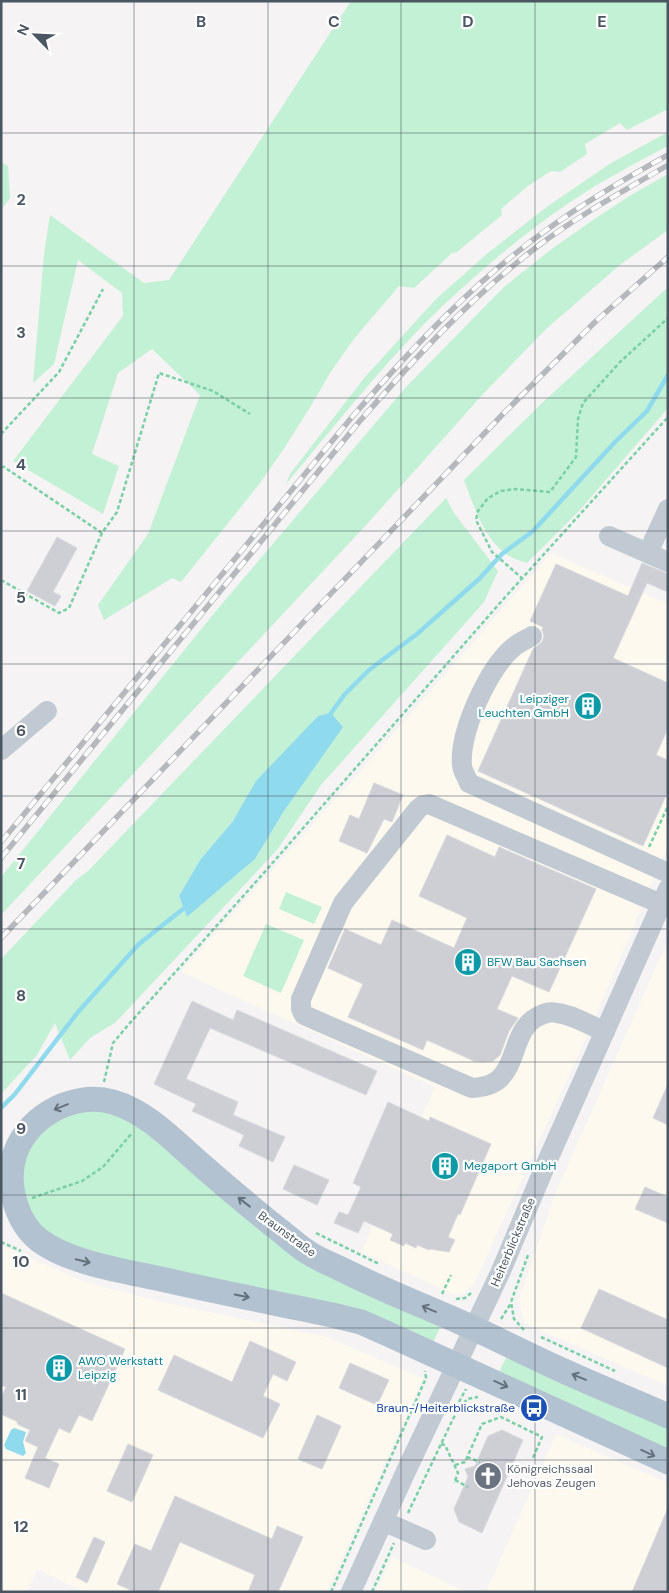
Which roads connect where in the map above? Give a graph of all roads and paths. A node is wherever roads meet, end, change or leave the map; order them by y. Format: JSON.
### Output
{"nodes":[{"id":1,"x":103,"y":289,"type":"dead end"},
{"id":2,"x":668,"y":318,"type":"edge"},
{"id":3,"x":250,"y":414,"type":"dead end"},
{"id":4,"x":668,"y":418,"type":"edge"},
{"id":5,"x":1,"y":434,"type":"edge"},
{"id":6,"x":1,"y":467,"type":"edge"},
{"id":7,"x":668,"y":509,"type":"edge"},
{"id":8,"x":102,"y":533,"type":"junction"},
{"id":9,"x":609,"y":536,"type":"dead end"},
{"id":10,"x":648,"y":553,"type":"junction"},
{"id":11,"x":668,"y":562,"type":"edge"},
{"id":12,"x":523,"y":579,"type":"junction"},
{"id":13,"x":1,"y":580,"type":"edge"},
{"id":14,"x":532,"y":636,"type":"dead end"},
{"id":15,"x":47,"y":711,"type":"dead end"},
{"id":16,"x":1,"y":750,"type":"edge"},
{"id":17,"x":668,"y":806,"type":"edge"},
{"id":18,"x":642,"y":862,"type":"junction"},
{"id":19,"x":668,"y":873,"type":"edge"},
{"id":20,"x":664,"y":897,"type":"edge"},
{"id":21,"x":605,"y":1032,"type":"junction"},
{"id":22,"x":105,"y":1078,"type":"dead end"},
{"id":23,"x":137,"y":1128,"type":"dead end"},
{"id":24,"x":6,"y":1181,"type":"edge"},
{"id":25,"x":26,"y":1200,"type":"dead end"},
{"id":26,"x":13,"y":1224,"type":"edge"},
{"id":27,"x":312,"y":1231,"type":"dead end"},
{"id":28,"x":383,"y":1266,"type":"dead end"},
{"id":29,"x":450,"y":1275,"type":"dead end"},
{"id":30,"x":444,"y":1296,"type":"dead end"},
{"id":31,"x":465,"y":1298,"type":"dead end"},
{"id":32,"x":454,"y":1299,"type":"dead end"},
{"id":33,"x":514,"y":1319,"type":"dead end"},
{"id":34,"x":474,"y":1328,"type":"junction"},
{"id":35,"x":532,"y":1333,"type":"dead end"},
{"id":36,"x":541,"y":1337,"type":"dead end"},
{"id":37,"x":456,"y":1364,"type":"junction"},
{"id":38,"x":620,"y":1373,"type":"dead end"},
{"id":39,"x":426,"y":1378,"type":"dead end"},
{"id":40,"x":482,"y":1396,"type":"dead end"},
{"id":41,"x":668,"y":1416,"type":"edge"},
{"id":42,"x":441,"y":1444,"type":"junction"},
{"id":43,"x":467,"y":1457,"type":"junction"},
{"id":44,"x":533,"y":1458,"type":"dead end"},
{"id":45,"x":480,"y":1462,"type":"dead end"},
{"id":46,"x":668,"y":1462,"type":"edge"},
{"id":47,"x":455,"y":1465,"type":"junction"},
{"id":48,"x":468,"y":1486,"type":"dead end"},
{"id":49,"x":392,"y":1525,"type":"junction"},
{"id":50,"x":426,"y":1540,"type":"dead end"},
{"id":51,"x":331,"y":1592,"type":"edge"},
{"id":52,"x":351,"y":1592,"type":"edge"},
{"id":53,"x":372,"y":1592,"type":"edge"}],
"edges":[{"from":1,"to":5,"type":"path"},
{"from":2,"to":12,"type":"path"},
{"from":3,"to":8,"type":"path"},
{"from":4,"to":12,"type":"path"},
{"from":6,"to":8,"type":"path"},
{"from":7,"to":10,"type":"street"},
{"from":8,"to":13,"type":"path"},
{"from":9,"to":10,"type":"street"},
{"from":10,"to":11,"type":"street"},
{"from":12,"to":22,"type":"path"},
{"from":14,"to":18,"type":"street"},
{"from":15,"to":16,"type":"street"},
{"from":17,"to":18,"type":"path"},
{"from":18,"to":19,"type":"street"},
{"from":20,"to":21,"type":"street","name":"Heiterblickstraße"},
{"from":20,"to":21,"type":"street"},
{"from":21,"to":34,"type":"street","name":"Heiterblickstraße"},
{"from":23,"to":25,"type":"path"},
{"from":24,"to":26,"type":"main road","name":"Braunstraße"},
{"from":34,"to":24,"type":"main road","name":"Braunstraße","one_way":true},
{"from":26,"to":37,"type":"main road","name":"Braunstraße","one_way":true},
{"from":27,"to":28,"type":"path"},
{"from":29,"to":30,"type":"path"},
{"from":31,"to":32,"type":"path"},
{"from":33,"to":35,"type":"path"},
{"from":34,"to":37,"type":"street","name":"Heiterblickstraße"},
{"from":41,"to":34,"type":"main road","name":"Braunstraße","one_way":true},
{"from":36,"to":38,"type":"path"},
{"from":37,"to":46,"type":"main road","name":"Braunstraße","one_way":true},
{"from":37,"to":49,"type":"street","name":"Heiterblickstraße"},
{"from":39,"to":51,"type":"path"},
{"from":40,"to":42,"type":"path"},
{"from":42,"to":47,"type":"path"},
{"from":42,"to":49,"type":"path"},
{"from":43,"to":44,"type":"path"},
{"from":43,"to":45,"type":"path"},
{"from":43,"to":47,"type":"path"},
{"from":47,"to":48,"type":"path"},
{"from":49,"to":50,"type":"street"},
{"from":49,"to":52,"type":"street","name":"Heiterblickstraße"},
{"from":49,"to":53,"type":"path"}]}
